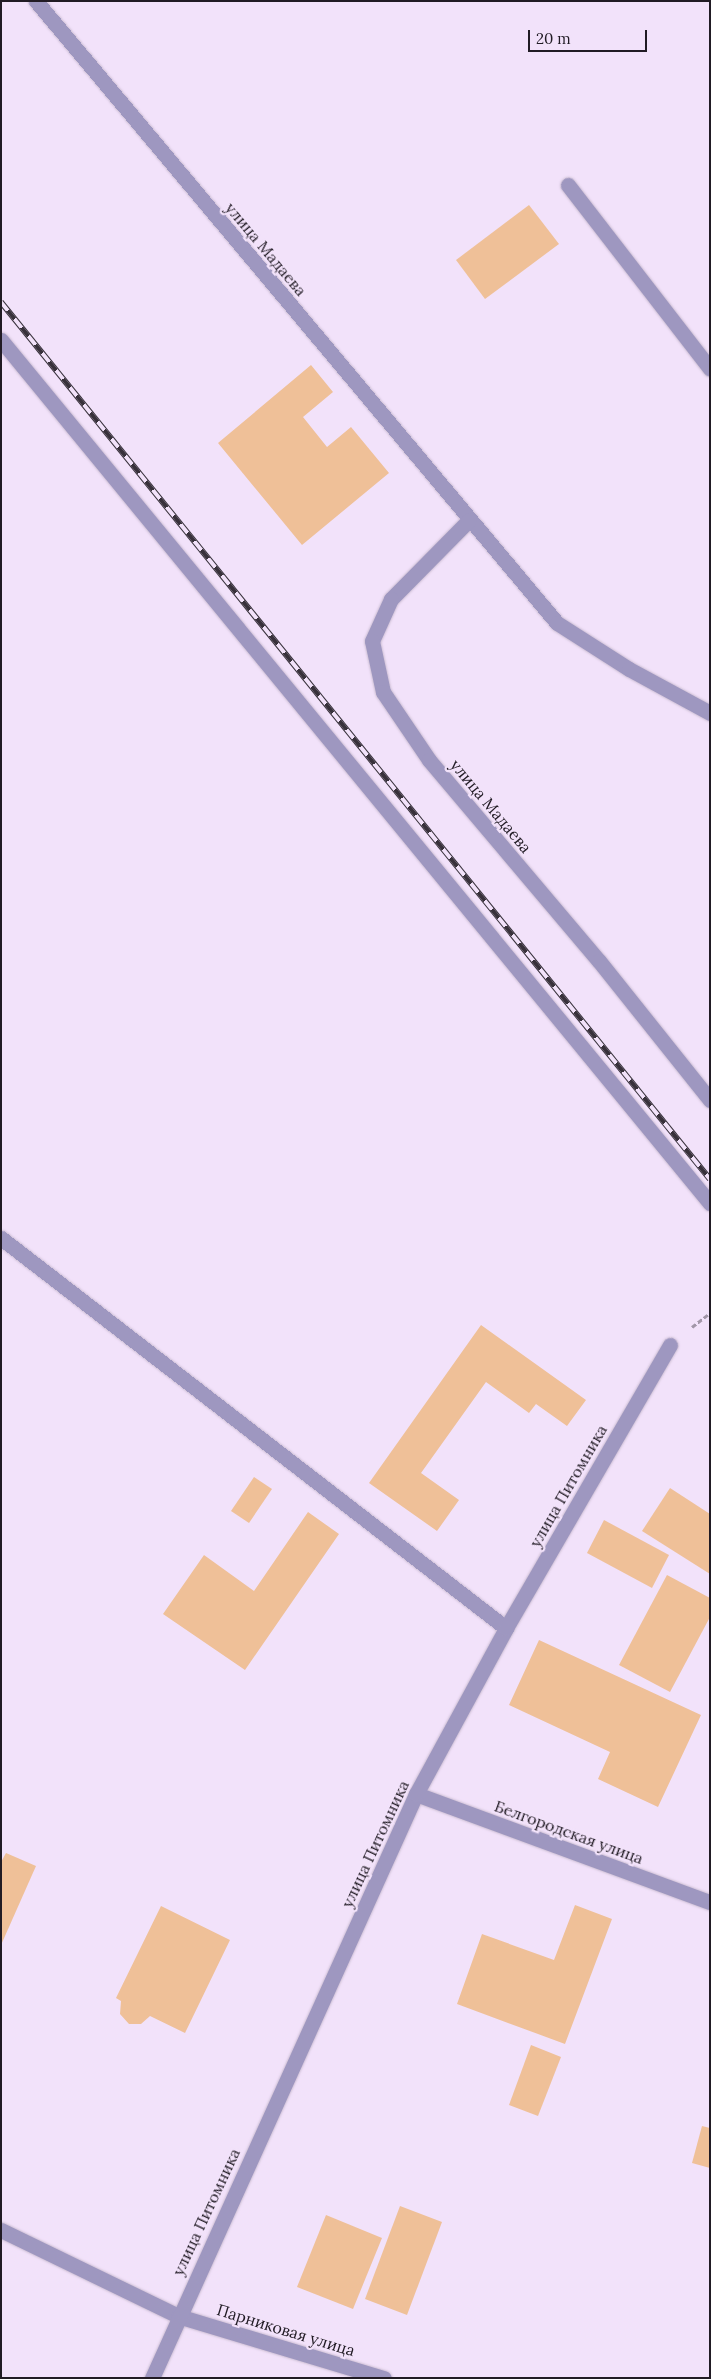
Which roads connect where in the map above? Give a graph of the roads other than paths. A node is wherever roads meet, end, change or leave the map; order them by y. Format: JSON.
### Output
{"nodes":[{"id":1,"x":36,"y":1,"type":"edge"},
{"id":2,"x":568,"y":185,"type":"dead end"},
{"id":3,"x":1,"y":340,"type":"edge"},
{"id":4,"x":710,"y":369,"type":"edge"},
{"id":5,"x":469,"y":520,"type":"junction"},
{"id":6,"x":710,"y":713,"type":"edge"},
{"id":7,"x":710,"y":1100,"type":"edge"},
{"id":8,"x":710,"y":1203,"type":"edge"},
{"id":9,"x":1,"y":1238,"type":"edge"},
{"id":10,"x":670,"y":1345,"type":"dead end"},
{"id":11,"x":506,"y":1628,"type":"junction"},
{"id":12,"x":416,"y":1794,"type":"junction"},
{"id":13,"x":710,"y":1902,"type":"edge"},
{"id":14,"x":1,"y":2230,"type":"edge"},
{"id":15,"x":178,"y":2316,"type":"junction"},
{"id":16,"x":152,"y":2378,"type":"edge"},
{"id":17,"x":384,"y":2378,"type":"edge"}],
"edges":[{"from":1,"to":5,"type":"street","name":"улица Мадаева"},
{"from":2,"to":4,"type":"street"},
{"from":3,"to":8,"type":"street"},
{"from":5,"to":6,"type":"street","name":"улица Мадаева"},
{"from":5,"to":7,"type":"street","name":"улица Мадаева"},
{"from":9,"to":11,"type":"street"},
{"from":10,"to":11,"type":"street","name":"улица Питомника"},
{"from":11,"to":12,"type":"street","name":"улица Питомника"},
{"from":12,"to":13,"type":"street","name":"Белгородская улица"},
{"from":12,"to":15,"type":"street","name":"улица Питомника"},
{"from":14,"to":15,"type":"street","name":"Парниковая улица"},
{"from":15,"to":16,"type":"street","name":"улица Питомника"},
{"from":15,"to":17,"type":"street","name":"Парниковая улица"}]}
